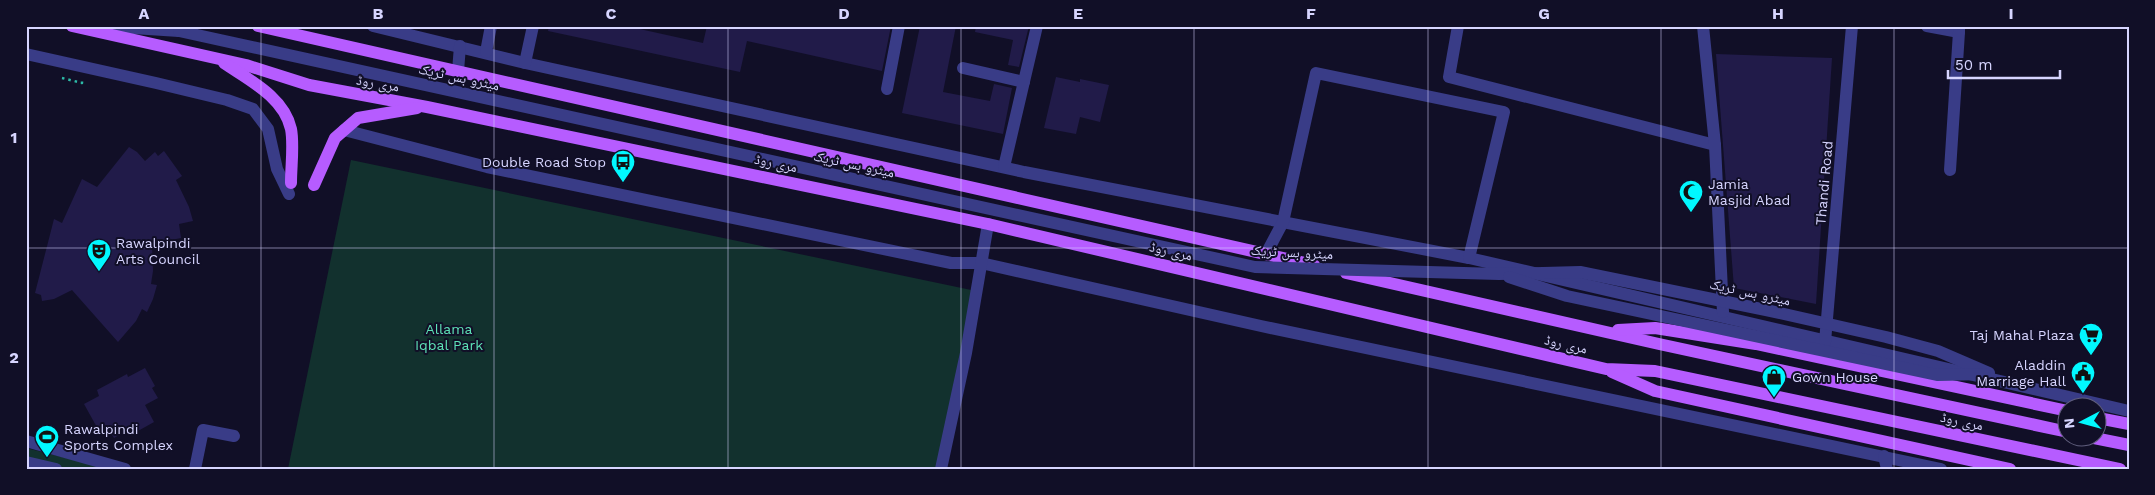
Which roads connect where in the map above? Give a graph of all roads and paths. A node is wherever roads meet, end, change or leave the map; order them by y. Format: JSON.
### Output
{"nodes":[{"id":1,"x":72,"y":26,"type":"edge"},
{"id":2,"x":102,"y":26,"type":"edge"},
{"id":3,"x":258,"y":26,"type":"edge"},
{"id":4,"x":373,"y":26,"type":"edge"},
{"id":5,"x":491,"y":26,"type":"edge"},
{"id":6,"x":533,"y":26,"type":"edge"},
{"id":7,"x":900,"y":26,"type":"edge"},
{"id":8,"x":1037,"y":26,"type":"edge"},
{"id":9,"x":1458,"y":26,"type":"edge"},
{"id":10,"x":1703,"y":26,"type":"edge"},
{"id":11,"x":1852,"y":26,"type":"edge"},
{"id":12,"x":1927,"y":26,"type":"edge"},
{"id":13,"x":174,"y":29,"type":"edge"},
{"id":14,"x":397,"y":29,"type":"edge"},
{"id":15,"x":1959,"y":29,"type":"edge"},
{"id":16,"x":460,"y":46,"type":"junction"},
{"id":17,"x":486,"y":52,"type":"junction"},
{"id":18,"x":26,"y":54,"type":"edge"},
{"id":19,"x":217,"y":58,"type":"junction"},
{"id":20,"x":525,"y":63,"type":"junction"},
{"id":21,"x":963,"y":68,"type":"dead end"},
{"id":22,"x":458,"y":71,"type":"junction"},
{"id":23,"x":1024,"y":82,"type":"junction"},
{"id":24,"x":887,"y":89,"type":"dead end"},
{"id":25,"x":427,"y":107,"type":"junction"},
{"id":26,"x":344,"y":130,"type":"junction"},
{"id":27,"x":1715,"y":145,"type":"junction"},
{"id":28,"x":1004,"y":167,"type":"junction"},
{"id":29,"x":1950,"y":170,"type":"dead end"},
{"id":30,"x":314,"y":185,"type":"dead end"},
{"id":31,"x":290,"y":188,"type":"joint"},
{"id":32,"x":1283,"y":222,"type":"junction"},
{"id":33,"x":988,"y":224,"type":"junction"},
{"id":34,"x":1266,"y":254,"type":"junction"},
{"id":35,"x":1470,"y":258,"type":"junction"},
{"id":36,"x":981,"y":263,"type":"junction"},
{"id":37,"x":1499,"y":274,"type":"junction"},
{"id":38,"x":1724,"y":317,"type":"junction"},
{"id":39,"x":1603,"y":332,"type":"junction"},
{"id":40,"x":1825,"y":342,"type":"junction"},
{"id":41,"x":1606,"y":369,"type":"junction"},
{"id":42,"x":1989,"y":373,"type":"junction"},
{"id":43,"x":2129,"y":405,"type":"edge"},
{"id":44,"x":2058,"y":409,"type":"edge"},
{"id":45,"x":2129,"y":411,"type":"edge"},
{"id":46,"x":2108,"y":420,"type":"edge"},
{"id":47,"x":2129,"y":424,"type":"edge"},
{"id":48,"x":2058,"y":430,"type":"edge"},
{"id":49,"x":234,"y":436,"type":"dead end"},
{"id":50,"x":26,"y":441,"type":"edge"},
{"id":51,"x":2108,"y":441,"type":"edge"},
{"id":52,"x":2129,"y":445,"type":"edge"},
{"id":53,"x":1884,"y":456,"type":"junction"},
{"id":54,"x":26,"y":462,"type":"edge"},
{"id":55,"x":56,"y":469,"type":"edge"},
{"id":56,"x":125,"y":469,"type":"edge"},
{"id":57,"x":195,"y":469,"type":"edge"},
{"id":58,"x":941,"y":469,"type":"edge"},
{"id":59,"x":1887,"y":469,"type":"edge"},
{"id":60,"x":1942,"y":469,"type":"edge"},
{"id":61,"x":2010,"y":469,"type":"edge"},
{"id":62,"x":2120,"y":469,"type":"edge"}],
"edges":[{"from":1,"to":19,"type":"main road","name":"مری روڈ"},
{"from":2,"to":13,"type":"street","name":"میٹرو بس ٹریک"},
{"from":3,"to":22,"type":"main road","name":"مری روڈ"},
{"from":4,"to":14,"type":"street"},
{"from":5,"to":17,"type":"street"},
{"from":6,"to":20,"type":"street"},
{"from":7,"to":24,"type":"street"},
{"from":8,"to":23,"type":"street"},
{"from":9,"to":27,"type":"street"},
{"from":10,"to":27,"type":"street"},
{"from":11,"to":40,"type":"street","name":"Thandi Road"},
{"from":12,"to":15,"type":"street"},
{"from":13,"to":37,"type":"street","name":"میٹرو بس ٹریک","bridge":true},
{"from":14,"to":16,"type":"street"},
{"from":15,"to":29,"type":"street"},
{"from":16,"to":17,"type":"street"},
{"from":16,"to":22,"type":"street"},
{"from":17,"to":20,"type":"street"},
{"from":18,"to":31,"type":"street"},
{"from":19,"to":25,"type":"main road","name":"مری روڈ"},
{"from":19,"to":31,"type":"main road","name":"مری روڈ"},
{"from":20,"to":28,"type":"street"},
{"from":21,"to":23,"type":"street"},
{"from":22,"to":34,"type":"main road","name":"مری روڈ"},
{"from":23,"to":28,"type":"street"},
{"from":25,"to":26,"type":"main road"},
{"from":25,"to":33,"type":"main road","name":"مری روڈ"},
{"from":26,"to":30,"type":"main road"},
{"from":26,"to":36,"type":"street"},
{"from":27,"to":38,"type":"street"},
{"from":28,"to":32,"type":"street"},
{"from":32,"to":34,"type":"street"},
{"from":32,"to":35,"type":"street"},
{"from":32,"to":35,"type":"street"},
{"from":33,"to":36,"type":"street"},
{"from":33,"to":41,"type":"main road","name":"مری روڈ"},
{"from":34,"to":39,"type":"main road","name":"مری روڈ"},
{"from":35,"to":38,"type":"street"},
{"from":36,"to":53,"type":"street"},
{"from":36,"to":58,"type":"street"},
{"from":37,"to":42,"type":"street","name":"میٹرو بس ٹریک","bridge":true},
{"from":37,"to":42,"type":"street","name":"میٹرو بس ٹریک","bridge":true},
{"from":38,"to":40,"type":"street"},
{"from":39,"to":44,"type":"main road"},
{"from":39,"to":48,"type":"main road","name":"مری روڈ"},
{"from":40,"to":45,"type":"street"},
{"from":41,"to":61,"type":"main road"},
{"from":41,"to":62,"type":"main road","name":"مری روڈ"},
{"from":42,"to":43,"type":"street","name":"میٹرو بس ٹریک"},
{"from":46,"to":47,"type":"main road"},
{"from":49,"to":57,"type":"street"},
{"from":50,"to":56,"type":"street"},
{"from":51,"to":52,"type":"main road"},
{"from":53,"to":59,"type":"street"},
{"from":53,"to":60,"type":"street"},
{"from":54,"to":55,"type":"street"}]}
